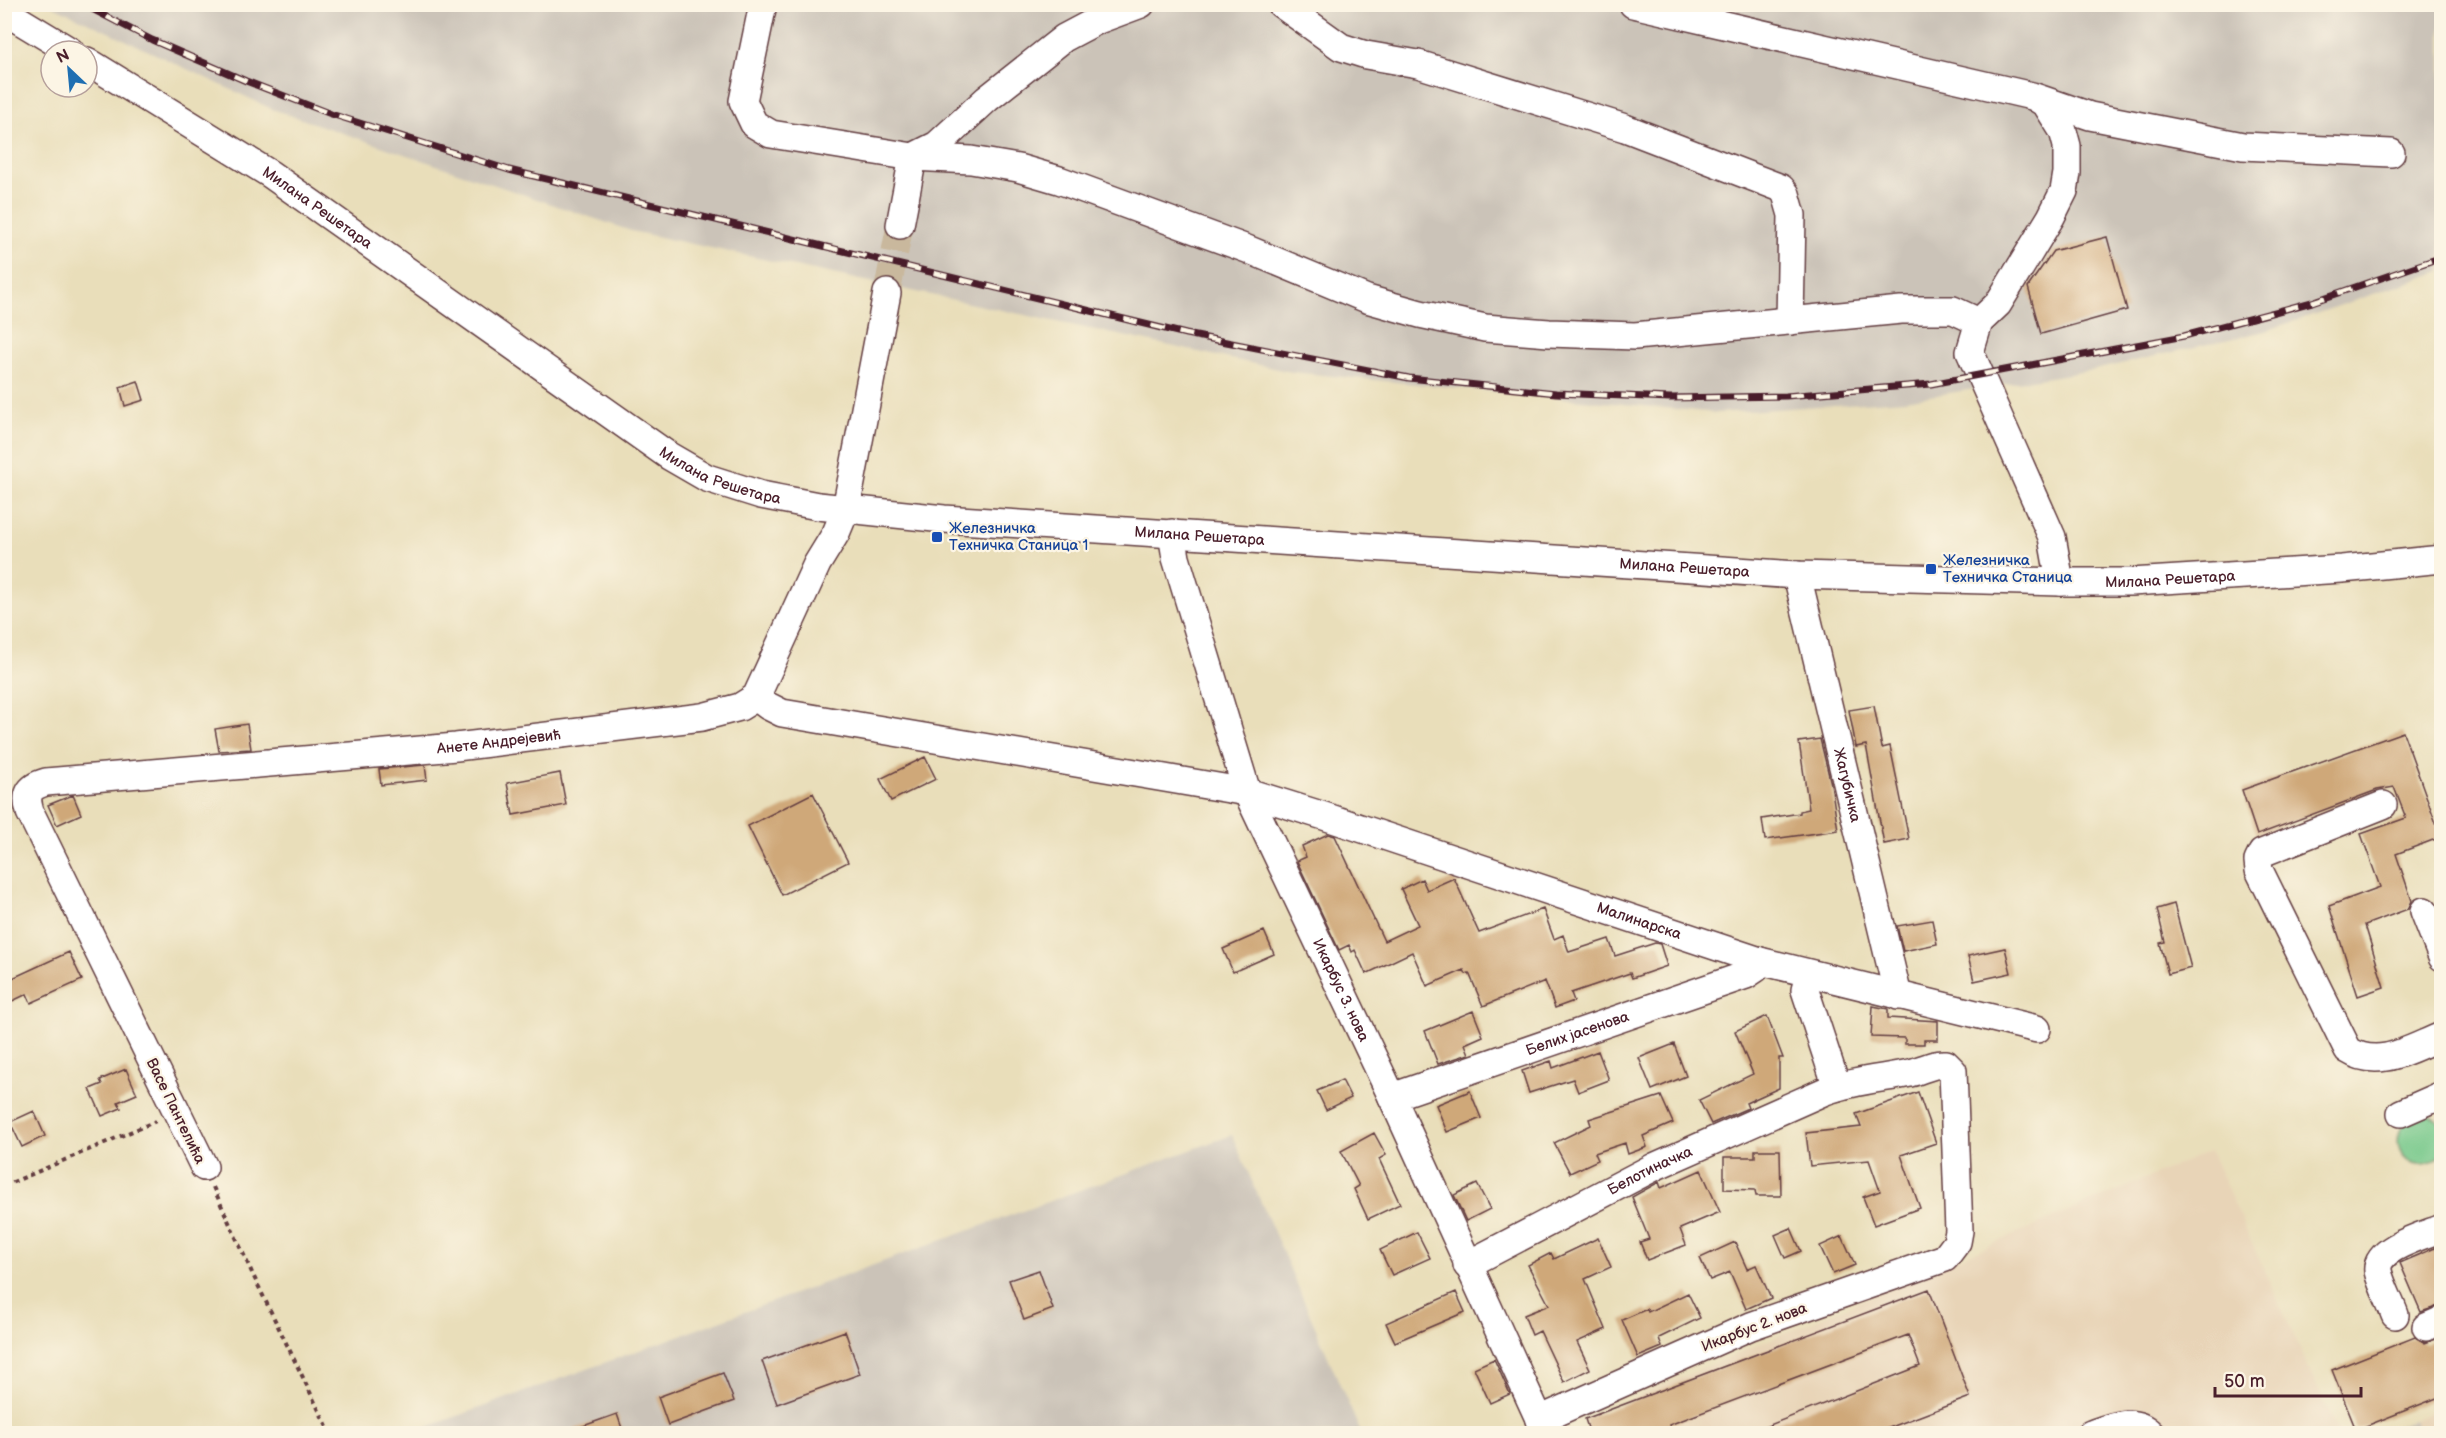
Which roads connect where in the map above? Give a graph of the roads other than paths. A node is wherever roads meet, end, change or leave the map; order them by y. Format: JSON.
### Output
{"nodes":[{"id":1,"x":763,"y":4,"type":"edge"},
{"id":2,"x":1141,"y":4,"type":"edge"},
{"id":3,"x":1281,"y":4,"type":"edge"},
{"id":4,"x":1633,"y":4,"type":"edge"},
{"id":5,"x":4,"y":11,"type":"edge"},
{"id":6,"x":50,"y":39,"type":"edge"},
{"id":7,"x":99,"y":68,"type":"edge"},
{"id":8,"x":2032,"y":96,"type":"junction"},
{"id":9,"x":2391,"y":153,"type":"dead end"},
{"id":10,"x":912,"y":157,"type":"junction"},
{"id":11,"x":900,"y":225,"type":"tunnel mouth"},
{"id":12,"x":887,"y":293,"type":"tunnel mouth"},
{"id":13,"x":1790,"y":321,"type":"junction"},
{"id":14,"x":1978,"y":322,"type":"junction"},
{"id":15,"x":846,"y":509,"type":"junction"},
{"id":16,"x":1172,"y":533,"type":"junction"},
{"id":17,"x":2442,"y":559,"type":"edge"},
{"id":18,"x":1797,"y":575,"type":"junction"},
{"id":19,"x":2060,"y":582,"type":"junction"},
{"id":20,"x":756,"y":696,"type":"junction"},
{"id":21,"x":30,"y":790,"type":"joint"},
{"id":22,"x":1247,"y":792,"type":"junction"},
{"id":23,"x":2383,"y":806,"type":"dead end"},
{"id":24,"x":2424,"y":911,"type":"dead end"},
{"id":25,"x":2442,"y":957,"type":"edge"},
{"id":26,"x":1760,"y":961,"type":"junction"},
{"id":27,"x":1809,"y":975,"type":"junction"},
{"id":28,"x":1898,"y":996,"type":"junction"},
{"id":29,"x":2037,"y":1029,"type":"dead end"},
{"id":30,"x":2442,"y":1036,"type":"edge"},
{"id":31,"x":1837,"y":1087,"type":"junction"},
{"id":32,"x":2442,"y":1095,"type":"edge"},
{"id":33,"x":1392,"y":1097,"type":"junction"},
{"id":34,"x":2401,"y":1113,"type":"dead end"},
{"id":35,"x":204,"y":1167,"type":"road end"},
{"id":36,"x":2442,"y":1228,"type":"edge"},
{"id":37,"x":1959,"y":1231,"type":"joint"},
{"id":38,"x":1467,"y":1265,"type":"junction"},
{"id":39,"x":2395,"y":1315,"type":"dead end"},
{"id":40,"x":1542,"y":1427,"type":"edge"},
{"id":41,"x":2091,"y":1434,"type":"edge"},
{"id":42,"x":2151,"y":1434,"type":"edge"}],
"edges":[{"from":1,"to":10,"type":"street"},
{"from":2,"to":10,"type":"street"},
{"from":3,"to":13,"type":"street"},
{"from":4,"to":8,"type":"street"},
{"from":5,"to":6,"type":"street"},
{"from":7,"to":15,"type":"street","name":"Милана Решетара"},
{"from":8,"to":9,"type":"street"},
{"from":8,"to":14,"type":"street"},
{"from":10,"to":11,"type":"street"},
{"from":10,"to":13,"type":"street"},
{"from":12,"to":15,"type":"street"},
{"from":13,"to":14,"type":"street"},
{"from":14,"to":19,"type":"street"},
{"from":15,"to":16,"type":"street","name":"Милана Решетара"},
{"from":15,"to":20,"type":"street"},
{"from":16,"to":18,"type":"street","name":"Милана Решетара"},
{"from":16,"to":22,"type":"street","name":"Икарбус 3. нова"},
{"from":17,"to":19,"type":"street","name":"Милана Решетара"},
{"from":18,"to":19,"type":"street","name":"Милана Решетара"},
{"from":18,"to":28,"type":"street","name":"Жагубичка"},
{"from":20,"to":21,"type":"street","name":"Анете Андрејевић"},
{"from":20,"to":22,"type":"street","name":"Малинарска"},
{"from":21,"to":35,"type":"street","name":"Васе Пантелића"},
{"from":22,"to":26,"type":"street","name":"Малинарска"},
{"from":22,"to":33,"type":"street","name":"Икарбус 3. нова"},
{"from":23,"to":30,"type":"street"},
{"from":24,"to":25,"type":"street"},
{"from":26,"to":27,"type":"street","name":"Малинарска"},
{"from":26,"to":33,"type":"street","name":"Белих јасенова"},
{"from":27,"to":28,"type":"street","name":"Малинарска"},
{"from":27,"to":31,"type":"street"},
{"from":28,"to":29,"type":"street","name":"Малинарска"},
{"from":31,"to":37,"type":"street","name":"Белотиначка"},
{"from":31,"to":38,"type":"street","name":"Белотиначка"},
{"from":32,"to":34,"type":"street"},
{"from":33,"to":38,"type":"street","name":"Икарбус 3. нова"},
{"from":36,"to":39,"type":"street"},
{"from":37,"to":40,"type":"street","name":"Икарбус 2. нова"},
{"from":38,"to":40,"type":"street","name":"Икарбус 3. нова"},
{"from":41,"to":42,"type":"street"}]}
